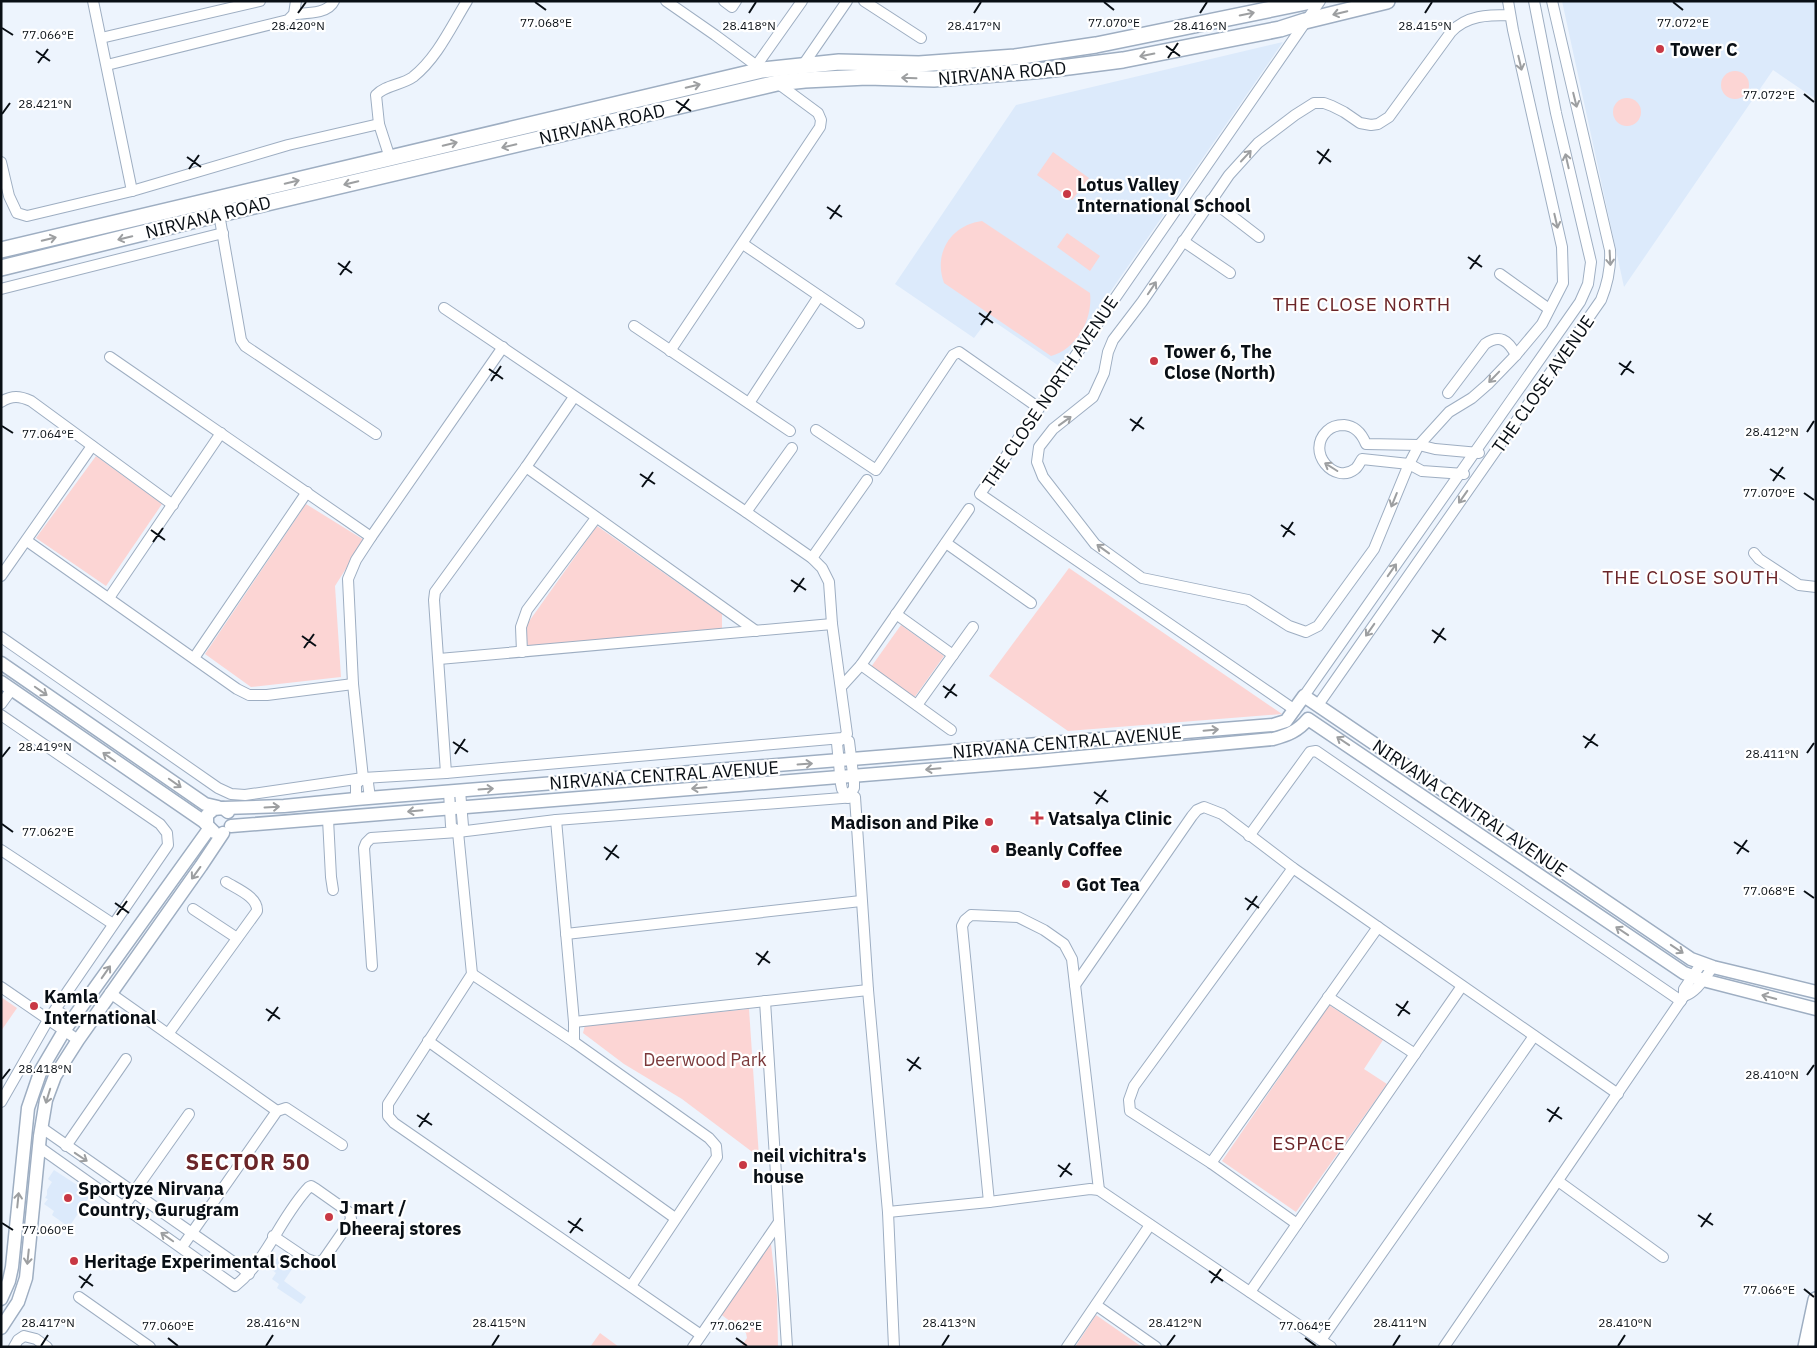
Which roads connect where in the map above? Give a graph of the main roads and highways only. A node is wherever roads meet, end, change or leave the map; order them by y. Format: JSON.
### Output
{"nodes":[{"id":1,"x":1311,"y":1,"type":"edge"},
{"id":2,"x":1387,"y":1,"type":"edge"},
{"id":3,"x":218,"y":207,"type":"junction"},
{"id":4,"x":1,"y":250,"type":"edge"},
{"id":5,"x":1,"y":268,"type":"edge"},
{"id":6,"x":1816,"y":1300,"type":"edge"},
{"id":7,"x":1806,"y":1347,"type":"edge"}],
"edges":[{"from":3,"to":1,"type":"main road","name":"NIRVANA ROAD","one_way":true},
{"from":2,"to":3,"type":"main road","name":"NIRVANA ROAD","one_way":true},
{"from":4,"to":3,"type":"main road","name":"NIRVANA ROAD","one_way":true},
{"from":3,"to":5,"type":"main road","name":"NIRVANA ROAD","one_way":true},
{"from":6,"to":7,"type":"main road"}]}
